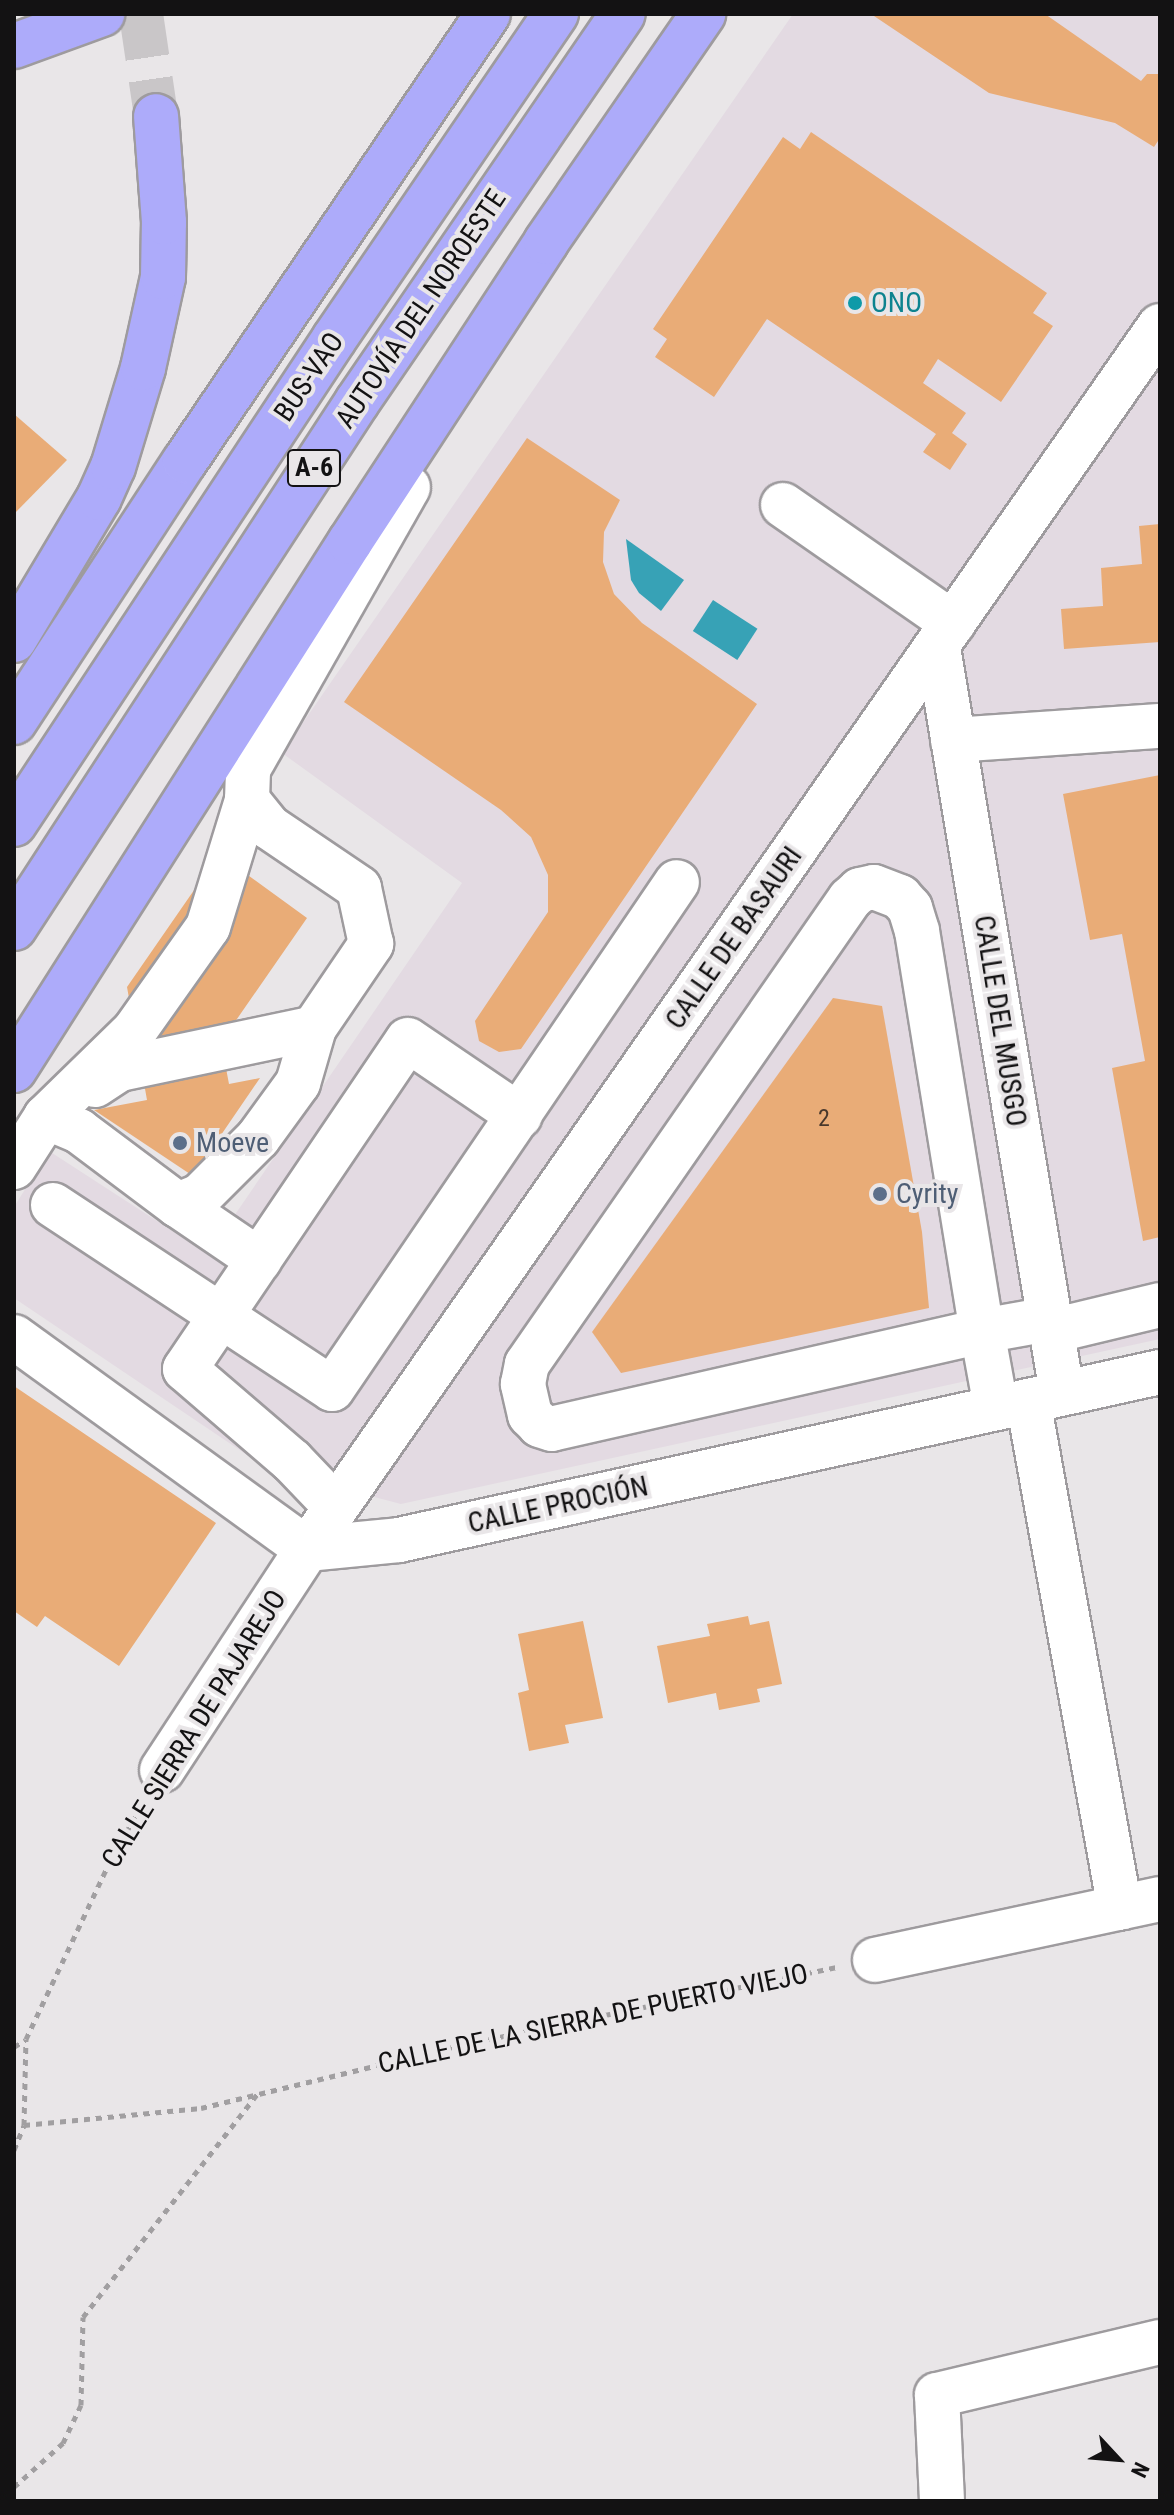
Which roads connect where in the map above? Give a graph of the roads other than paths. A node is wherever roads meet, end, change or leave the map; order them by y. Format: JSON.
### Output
{"nodes":[{"id":1,"x":102,"y":14,"type":"edge"},
{"id":2,"x":488,"y":14,"type":"edge"},
{"id":3,"x":556,"y":14,"type":"edge"},
{"id":4,"x":623,"y":14,"type":"edge"},
{"id":5,"x":670,"y":14,"type":"edge"},
{"id":6,"x":703,"y":14,"type":"edge"},
{"id":7,"x":14,"y":46,"type":"edge"},
{"id":8,"x":156,"y":116,"type":"tunnel mouth"},
{"id":9,"x":546,"y":242,"type":"junction"},
{"id":10,"x":1160,"y":326,"type":"edge"},
{"id":11,"x":783,"y":505,"type":"dead end"},
{"id":12,"x":945,"y":636,"type":"junction"},
{"id":13,"x":14,"y":640,"type":"edge"},
{"id":14,"x":14,"y":722,"type":"edge"},
{"id":15,"x":1160,"y":726,"type":"edge"},
{"id":16,"x":953,"y":740,"type":"junction"},
{"id":17,"x":247,"y":800,"type":"junction"},
{"id":18,"x":14,"y":824,"type":"edge"},
{"id":19,"x":677,"y":882,"type":"dead end"},
{"id":20,"x":14,"y":928,"type":"edge"},
{"id":21,"x":14,"y":1023,"type":"edge"},
{"id":22,"x":314,"y":1028,"type":"junction"},
{"id":23,"x":14,"y":1070,"type":"edge"},
{"id":24,"x":520,"y":1116,"type":"junction"},
{"id":25,"x":46,"y":1117,"type":"junction"},
{"id":26,"x":14,"y":1167,"type":"edge"},
{"id":27,"x":53,"y":1205,"type":"dead end"},
{"id":28,"x":178,"y":1205,"type":"junction"},
{"id":29,"x":259,"y":1260,"type":"junction"},
{"id":30,"x":1160,"y":1305,"type":"edge"},
{"id":31,"x":220,"y":1317,"type":"junction"},
{"id":32,"x":1050,"y":1325,"type":"junction"},
{"id":33,"x":982,"y":1331,"type":"junction"},
{"id":34,"x":14,"y":1337,"type":"edge"},
{"id":35,"x":1160,"y":1372,"type":"edge"},
{"id":36,"x":1029,"y":1400,"type":"junction"},
{"id":37,"x":336,"y":1507,"type":"junction"},
{"id":38,"x":307,"y":1549,"type":"junction"},
{"id":39,"x":162,"y":1770,"type":"road end"},
{"id":40,"x":1140,"y":1903,"type":"edge"},
{"id":41,"x":875,"y":1960,"type":"road end"},
{"id":42,"x":1160,"y":2342,"type":"edge"},
{"id":43,"x":942,"y":2501,"type":"edge"}],
"edges":[{"from":1,"to":7,"type":"highway"},
{"from":2,"to":14,"type":"highway"},
{"from":3,"to":18,"type":"highway","name":"BUS-VAO"},
{"from":4,"to":20,"type":"highway","name":"AUTOVÍA DEL NOROESTE","number":"A-6"},
{"from":5,"to":21,"type":"highway"},
{"from":6,"to":9,"type":"highway"},
{"from":8,"to":13,"type":"highway"},
{"from":9,"to":17,"type":"street"},
{"from":9,"to":23,"type":"highway"},
{"from":10,"to":12,"type":"street","name":"CALLE DE BASAURI"},
{"from":11,"to":12,"type":"street"},
{"from":12,"to":16,"type":"street","name":"CALLE DEL MUSGO"},
{"from":12,"to":37,"type":"street","name":"CALLE DE BASAURI"},
{"from":15,"to":16,"type":"street"},
{"from":16,"to":32,"type":"street","name":"CALLE DEL MUSGO"},
{"from":17,"to":22,"type":"street"},
{"from":17,"to":25,"type":"street"},
{"from":19,"to":24,"type":"street"},
{"from":22,"to":25,"type":"street"},
{"from":22,"to":28,"type":"street"},
{"from":24,"to":29,"type":"street"},
{"from":24,"to":31,"type":"street"},
{"from":25,"to":26,"type":"street"},
{"from":25,"to":28,"type":"street"},
{"from":27,"to":31,"type":"street"},
{"from":28,"to":29,"type":"street"},
{"from":29,"to":31,"type":"street"},
{"from":30,"to":32,"type":"street"},
{"from":31,"to":37,"type":"street"},
{"from":32,"to":33,"type":"street"},
{"from":32,"to":36,"type":"street","name":"CALLE DEL MUSGO"},
{"from":33,"to":33,"type":"street"},
{"from":33,"to":36,"type":"street"},
{"from":34,"to":38,"type":"street"},
{"from":35,"to":36,"type":"street","name":"CALLE PROCIÓN"},
{"from":36,"to":38,"type":"street","name":"CALLE PROCIÓN"},
{"from":36,"to":40,"type":"street"},
{"from":37,"to":38,"type":"street","name":"CALLE DE BASAURI"},
{"from":38,"to":39,"type":"street","name":"CALLE SIERRA DE PAJAREJO"},
{"from":40,"to":41,"type":"street"},
{"from":42,"to":43,"type":"street"}]}
